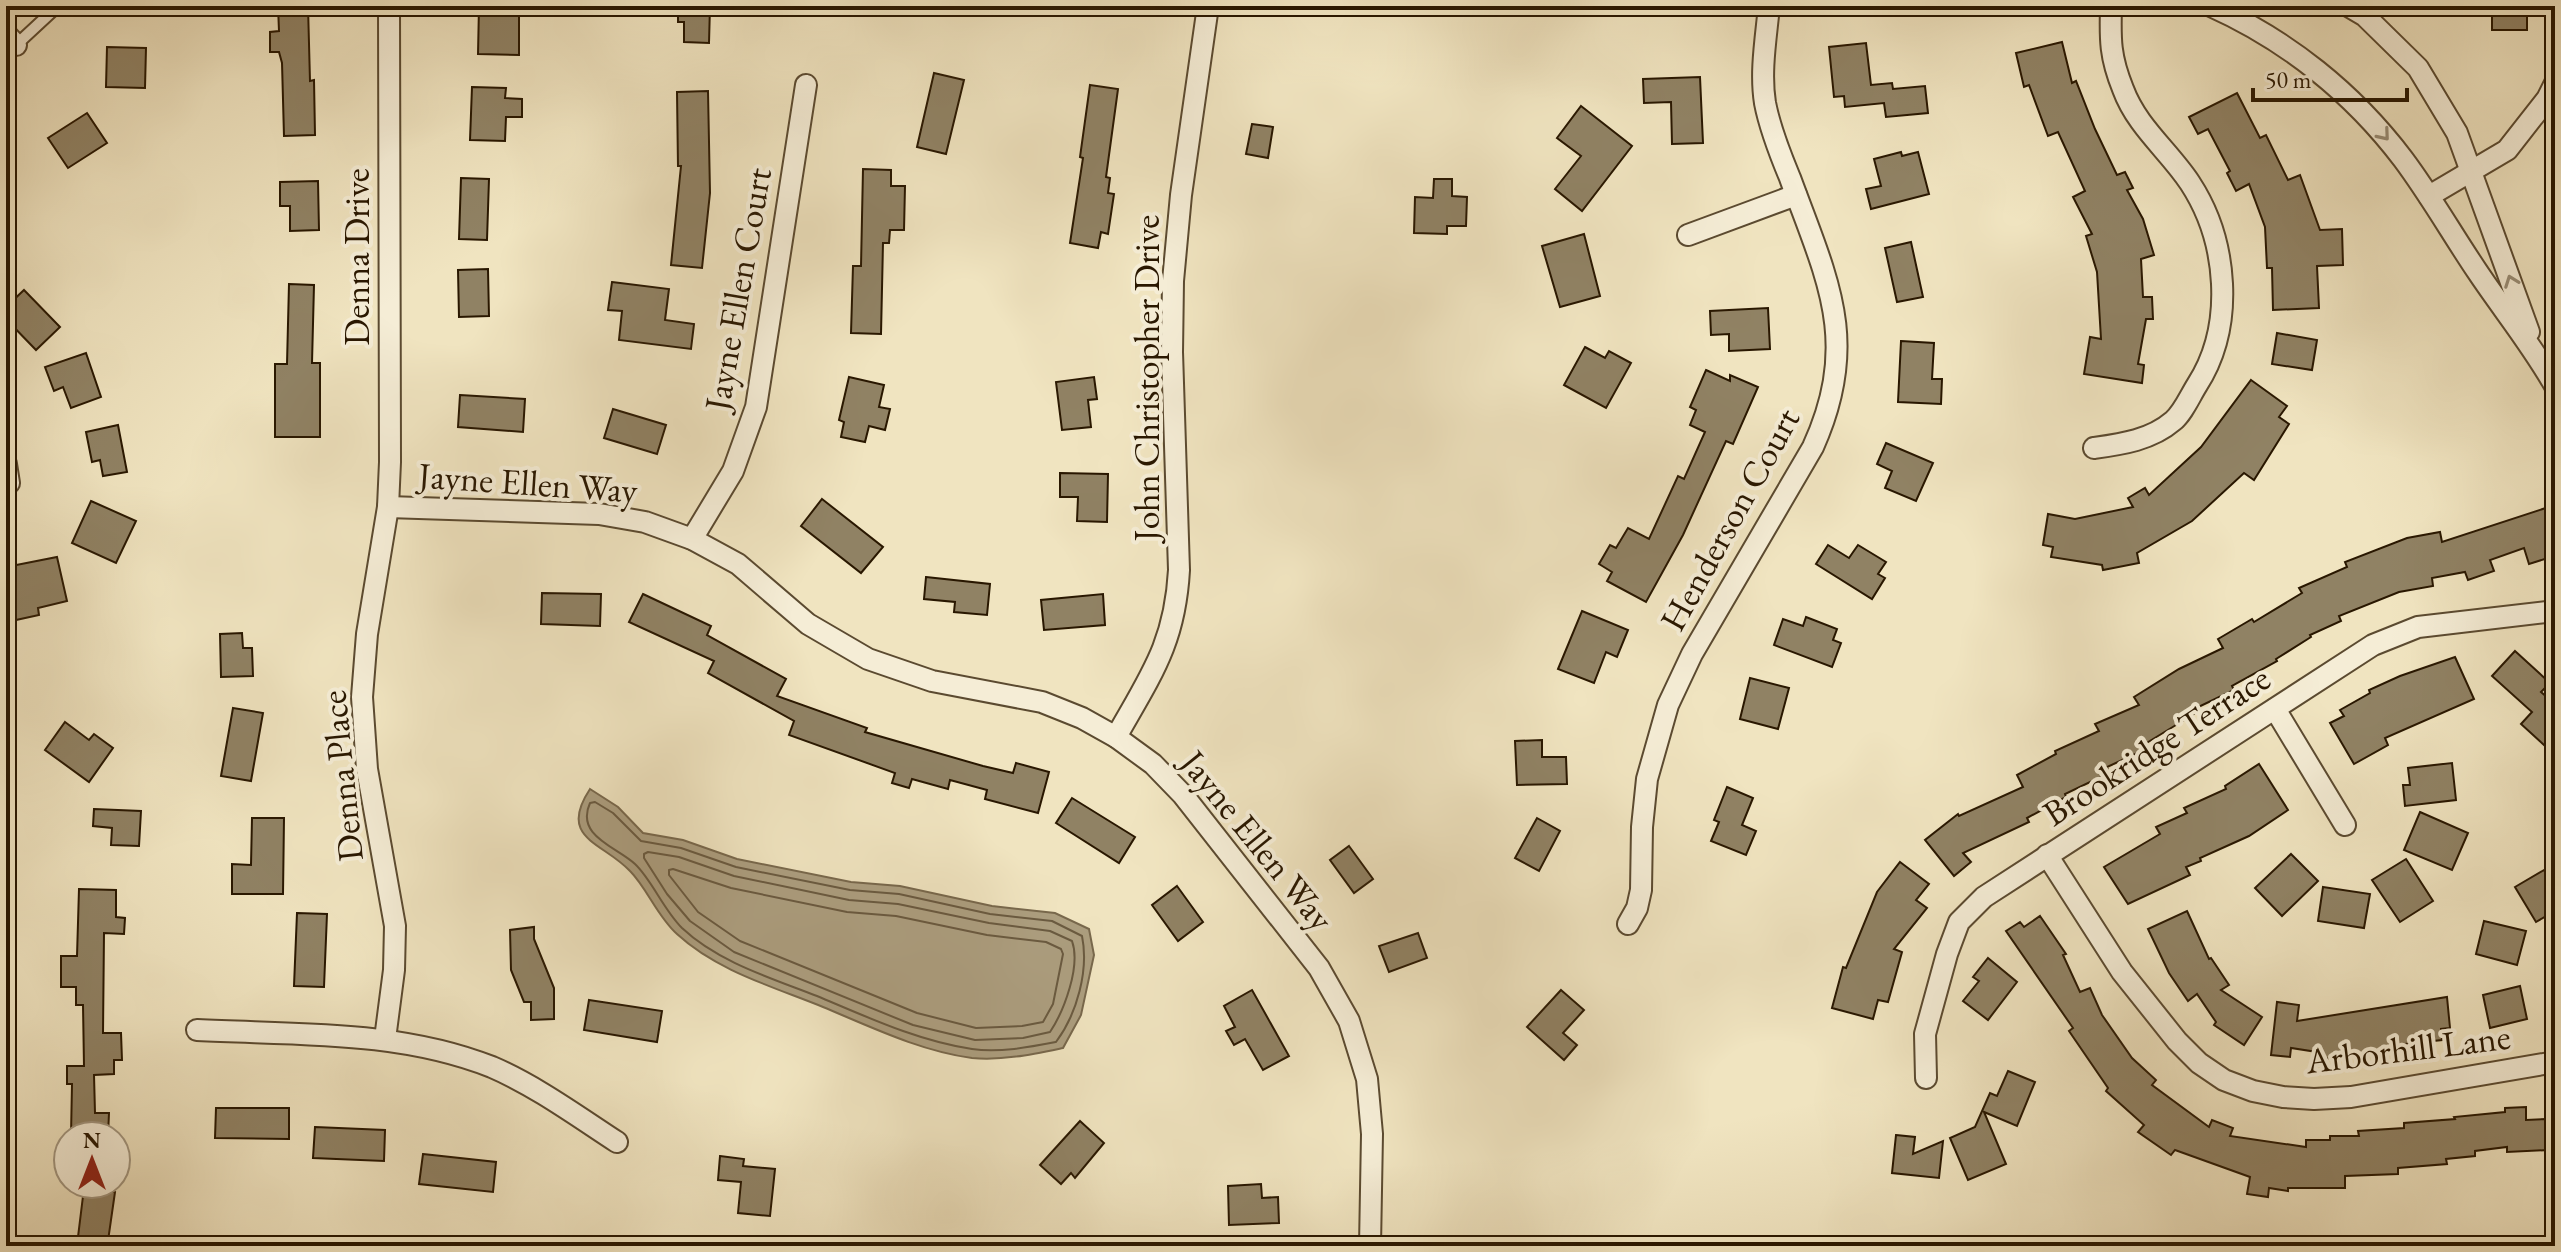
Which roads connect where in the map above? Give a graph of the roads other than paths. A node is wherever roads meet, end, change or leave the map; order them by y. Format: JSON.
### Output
{"nodes":[{"id":1,"x":58,"y":6,"type":"edge"},
{"id":2,"x":389,"y":6,"type":"edge"},
{"id":3,"x":1208,"y":6,"type":"edge"},
{"id":4,"x":1769,"y":6,"type":"edge"},
{"id":5,"x":2111,"y":6,"type":"edge"},
{"id":6,"x":2211,"y":6,"type":"edge"},
{"id":7,"x":2348,"y":6,"type":"edge"},
{"id":8,"x":11,"y":40,"type":"edge"},
{"id":9,"x":2555,"y":83,"type":"edge"},
{"id":10,"x":806,"y":85,"type":"dead end"},
{"id":11,"x":2471,"y":172,"type":"junction"},
{"id":12,"x":1796,"y":195,"type":"junction"},
{"id":13,"x":2429,"y":196,"type":"junction"},
{"id":14,"x":1688,"y":235,"type":"dead end"},
{"id":15,"x":2537,"y":355,"type":"junction"},
{"id":16,"x":2555,"y":386,"type":"edge"},
{"id":17,"x":2094,"y":448,"type":"dead end"},
{"id":18,"x":388,"y":507,"type":"junction"},
{"id":19,"x":692,"y":539,"type":"junction"},
{"id":20,"x":2555,"y":611,"type":"edge"},
{"id":21,"x":2275,"y":709,"type":"junction"},
{"id":22,"x":1116,"y":737,"type":"junction"},
{"id":23,"x":2345,"y":825,"type":"dead end"},
{"id":24,"x":2047,"y":855,"type":"junction"},
{"id":25,"x":1628,"y":924,"type":"dead end"},
{"id":26,"x":197,"y":1030,"type":"dead end"},
{"id":27,"x":385,"y":1039,"type":"junction"},
{"id":28,"x":2555,"y":1062,"type":"edge"},
{"id":29,"x":1926,"y":1078,"type":"dead end"},
{"id":30,"x":617,"y":1142,"type":"dead end"},
{"id":31,"x":1370,"y":1246,"type":"edge"}],
"edges":[{"from":1,"to":8,"type":"lane"},
{"from":2,"to":18,"type":"street","name":"Denna Drive"},
{"from":3,"to":22,"type":"street","name":"John Christopher Drive"},
{"from":4,"to":12,"type":"street","name":"Henderson Court"},
{"from":5,"to":17,"type":"street"},
{"from":6,"to":13,"type":"street","one_way":true},
{"from":7,"to":11,"type":"street"},
{"from":9,"to":11,"type":"street"},
{"from":10,"to":19,"type":"street","name":"Jayne Ellen Court"},
{"from":11,"to":13,"type":"street"},
{"from":15,"to":11,"type":"street","one_way":true},
{"from":12,"to":14,"type":"street"},
{"from":12,"to":25,"type":"street","name":"Henderson Court"},
{"from":13,"to":15,"type":"street"},
{"from":15,"to":16,"type":"street"},
{"from":18,"to":19,"type":"street","name":"Jayne Ellen Way"},
{"from":18,"to":27,"type":"street","name":"Denna Place"},
{"from":19,"to":22,"type":"street","name":"Jayne Ellen Way"},
{"from":20,"to":21,"type":"street","name":"Brookridge Terrace"},
{"from":21,"to":23,"type":"street"},
{"from":21,"to":24,"type":"street","name":"Brookridge Terrace"},
{"from":22,"to":31,"type":"street","name":"Jayne Ellen Way"},
{"from":24,"to":28,"type":"street","name":"Arborhill Lane"},
{"from":24,"to":29,"type":"street","name":"Brookridge Terrace"},
{"from":26,"to":27,"type":"street"},
{"from":27,"to":30,"type":"street"}]}
